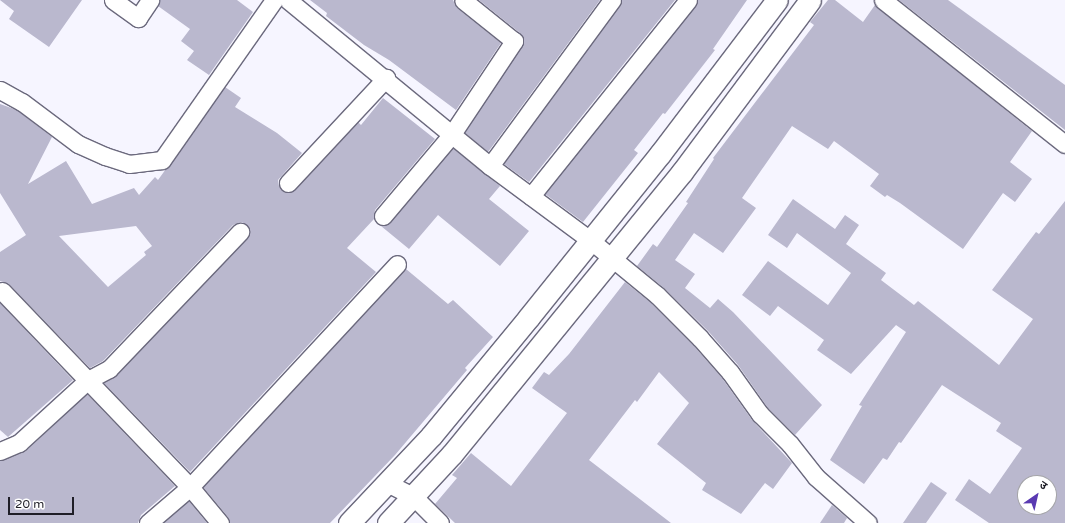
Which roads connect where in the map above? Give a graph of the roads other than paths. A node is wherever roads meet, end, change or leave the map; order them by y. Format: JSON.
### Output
{"nodes":[{"id":1,"x":113,"y":0,"type":"edge"},
{"id":2,"x":150,"y":0,"type":"edge"},
{"id":3,"x":274,"y":0,"type":"edge"},
{"id":4,"x":288,"y":0,"type":"edge"},
{"id":5,"x":463,"y":0,"type":"edge"},
{"id":6,"x":612,"y":0,"type":"edge"},
{"id":7,"x":688,"y":0,"type":"edge"},
{"id":8,"x":777,"y":0,"type":"edge"},
{"id":9,"x":810,"y":0,"type":"edge"},
{"id":10,"x":883,"y":0,"type":"edge"},
{"id":11,"x":386,"y":78,"type":"junction"},
{"id":12,"x":0,"y":90,"type":"edge"},
{"id":13,"x":452,"y":134,"type":"junction"},
{"id":14,"x":1065,"y":144,"type":"edge"},
{"id":15,"x":490,"y":166,"type":"junction"},
{"id":16,"x":288,"y":183,"type":"dead end"},
{"id":17,"x":531,"y":196,"type":"junction"},
{"id":18,"x":383,"y":216,"type":"dead end"},
{"id":19,"x":240,"y":232,"type":"dead end"},
{"id":20,"x":590,"y":240,"type":"junction"},
{"id":21,"x":612,"y":258,"type":"junction"},
{"id":22,"x":398,"y":264,"type":"dead end"},
{"id":23,"x":2,"y":291,"type":"dead end"},
{"id":24,"x":88,"y":380,"type":"junction"},
{"id":25,"x":0,"y":451,"type":"edge"},
{"id":26,"x":386,"y":483,"type":"junction"},
{"id":27,"x":190,"y":487,"type":"junction"},
{"id":28,"x":413,"y":496,"type":"junction"},
{"id":29,"x":148,"y":523,"type":"edge"},
{"id":30,"x":220,"y":523,"type":"edge"},
{"id":31,"x":349,"y":523,"type":"edge"},
{"id":32,"x":388,"y":523,"type":"edge"},
{"id":33,"x":440,"y":523,"type":"edge"},
{"id":34,"x":868,"y":523,"type":"edge"}],
"edges":[{"from":1,"to":2,"type":"street"},
{"from":3,"to":12,"type":"street"},
{"from":4,"to":11,"type":"street"},
{"from":5,"to":13,"type":"street"},
{"from":6,"to":15,"type":"street"},
{"from":7,"to":17,"type":"street"},
{"from":8,"to":20,"type":"street"},
{"from":9,"to":21,"type":"street"},
{"from":10,"to":14,"type":"street"},
{"from":11,"to":13,"type":"street"},
{"from":11,"to":16,"type":"street"},
{"from":13,"to":15,"type":"street"},
{"from":13,"to":18,"type":"street"},
{"from":15,"to":17,"type":"street"},
{"from":17,"to":20,"type":"street"},
{"from":19,"to":24,"type":"street"},
{"from":20,"to":21,"type":"street"},
{"from":20,"to":26,"type":"street"},
{"from":21,"to":28,"type":"street"},
{"from":21,"to":34,"type":"street"},
{"from":22,"to":27,"type":"street"},
{"from":23,"to":24,"type":"street"},
{"from":24,"to":25,"type":"street"},
{"from":24,"to":27,"type":"street"},
{"from":26,"to":28,"type":"street"},
{"from":26,"to":31,"type":"street"},
{"from":27,"to":29,"type":"street"},
{"from":27,"to":30,"type":"street"},
{"from":28,"to":32,"type":"street"},
{"from":28,"to":33,"type":"street"}]}
